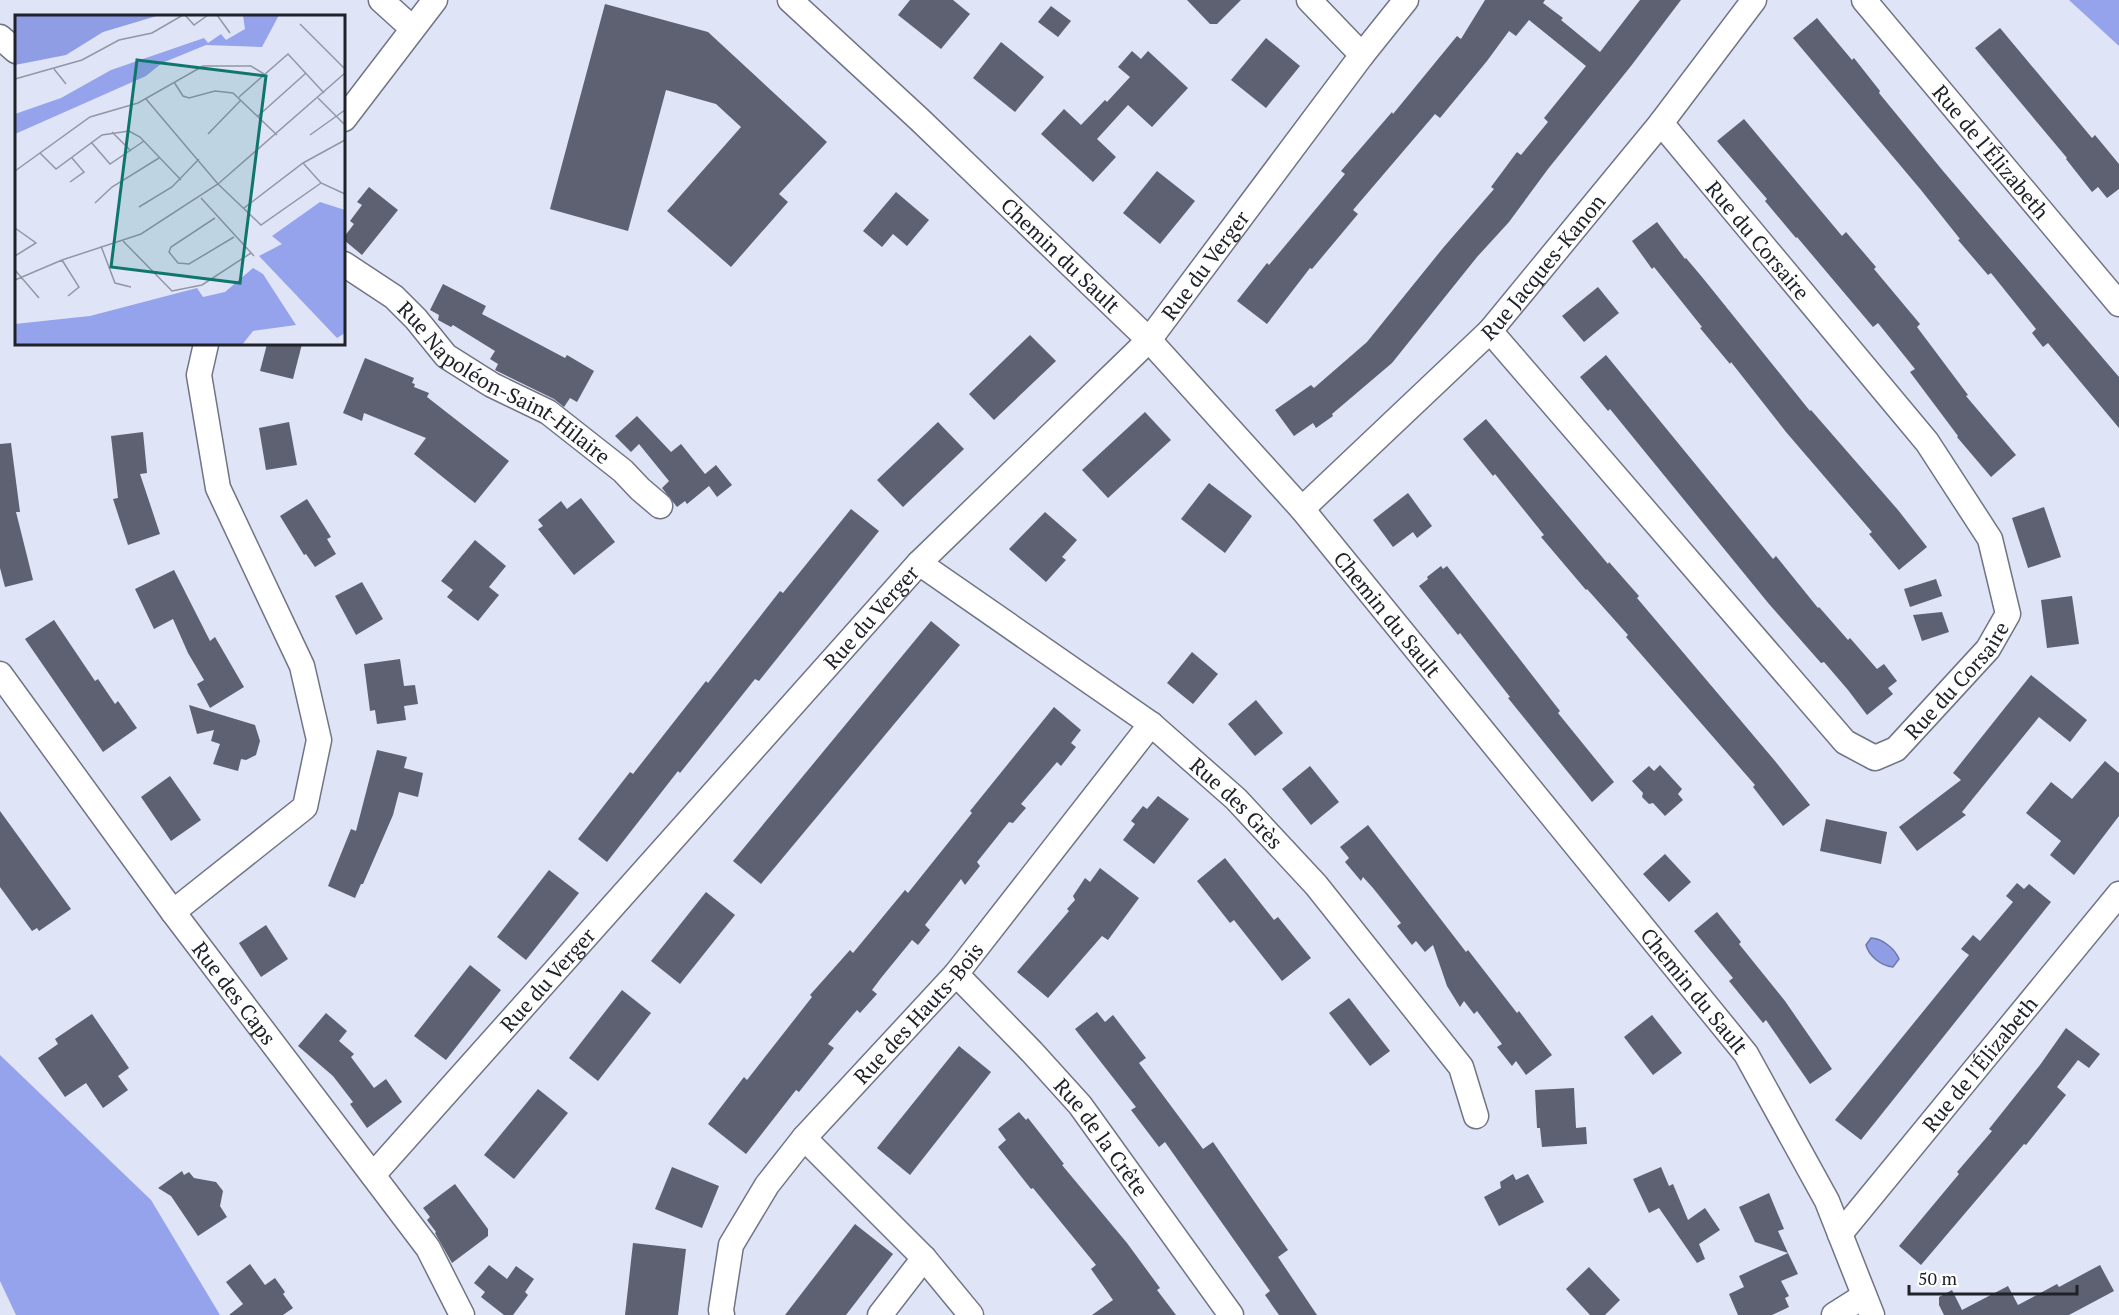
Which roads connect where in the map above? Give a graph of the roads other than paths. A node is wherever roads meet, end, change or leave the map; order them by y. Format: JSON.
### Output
{"nodes":[{"id":1,"x":381,"y":0,"type":"edge"},
{"id":2,"x":435,"y":0,"type":"edge"},
{"id":3,"x":790,"y":0,"type":"edge"},
{"id":4,"x":1309,"y":0,"type":"edge"},
{"id":5,"x":1406,"y":0,"type":"edge"},
{"id":6,"x":1754,"y":0,"type":"edge"},
{"id":7,"x":1864,"y":0,"type":"edge"},
{"id":8,"x":412,"y":28,"type":"junction"},
{"id":9,"x":0,"y":37,"type":"edge"},
{"id":10,"x":15,"y":50,"type":"edge"},
{"id":11,"x":1362,"y":55,"type":"junction"},
{"id":12,"x":345,"y":118,"type":"edge"},
{"id":13,"x":1661,"y":123,"type":"junction"},
{"id":14,"x":345,"y":265,"type":"edge"},
{"id":15,"x":2119,"y":304,"type":"edge"},
{"id":16,"x":1490,"y":331,"type":"junction"},
{"id":17,"x":1149,"y":340,"type":"junction"},
{"id":18,"x":206,"y":345,"type":"edge"},
{"id":19,"x":660,"y":506,"type":"dead end"},
{"id":20,"x":1302,"y":509,"type":"junction"},
{"id":21,"x":919,"y":563,"type":"junction"},
{"id":22,"x":0,"y":674,"type":"edge"},
{"id":23,"x":1151,"y":724,"type":"junction"},
{"id":24,"x":2119,"y":894,"type":"edge"},
{"id":25,"x":173,"y":912,"type":"junction"},
{"id":26,"x":956,"y":974,"type":"junction"},
{"id":27,"x":1476,"y":1116,"type":"dead end"},
{"id":28,"x":804,"y":1138,"type":"junction"},
{"id":29,"x":373,"y":1175,"type":"junction"},
{"id":30,"x":1840,"y":1234,"type":"junction"},
{"id":31,"x":924,"y":1258,"type":"junction"},
{"id":32,"x":1868,"y":1306,"type":"edge"},
{"id":33,"x":462,"y":1315,"type":"edge"},
{"id":34,"x":722,"y":1315,"type":"edge"},
{"id":35,"x":880,"y":1315,"type":"edge"},
{"id":36,"x":971,"y":1315,"type":"edge"},
{"id":37,"x":1231,"y":1315,"type":"edge"},
{"id":38,"x":1834,"y":1315,"type":"edge"}],
"edges":[{"from":1,"to":8,"type":"street"},
{"from":2,"to":8,"type":"street"},
{"from":3,"to":17,"type":"street","name":"Chemin du Sault"},
{"from":4,"to":11,"type":"street"},
{"from":5,"to":11,"type":"street","name":"Rue du Verger"},
{"from":6,"to":13,"type":"street","name":"Rue Jacques-Kanon"},
{"from":7,"to":15,"type":"street","name":"Rue de l'Élizabeth"},
{"from":8,"to":12,"type":"street"},
{"from":9,"to":10,"type":"street"},
{"from":11,"to":17,"type":"street","name":"Rue du Verger"},
{"from":13,"to":16,"type":"street","name":"Rue Jacques-Kanon"},
{"from":13,"to":16,"type":"street","name":"Rue du Corsaire"},
{"from":14,"to":19,"type":"street","name":"Rue Napoléon-Saint-Hilaire"},
{"from":16,"to":20,"type":"street","name":"Rue Jacques-Kanon"},
{"from":17,"to":20,"type":"street","name":"Chemin du Sault"},
{"from":17,"to":21,"type":"street","name":"Rue du Verger"},
{"from":18,"to":25,"type":"street"},
{"from":20,"to":30,"type":"street","name":"Chemin du Sault"},
{"from":21,"to":23,"type":"street","name":"Rue des Grès"},
{"from":21,"to":29,"type":"street","name":"Rue du Verger"},
{"from":22,"to":25,"type":"street","name":"Rue des Caps"},
{"from":23,"to":26,"type":"street","name":"Rue des Hauts-Bois"},
{"from":23,"to":27,"type":"street","name":"Rue des Grès"},
{"from":24,"to":30,"type":"street","name":"Rue de l'Élizabeth"},
{"from":25,"to":29,"type":"street","name":"Rue des Caps"},
{"from":26,"to":28,"type":"street","name":"Rue des Hauts-Bois"},
{"from":26,"to":37,"type":"street","name":"Rue de la Crête"},
{"from":28,"to":31,"type":"street"},
{"from":28,"to":34,"type":"street","name":"Rue des Hauts-Bois"},
{"from":29,"to":33,"type":"street","name":"Rue des Caps"},
{"from":30,"to":32,"type":"street","name":"Chemin du Sault"},
{"from":31,"to":35,"type":"street"},
{"from":31,"to":36,"type":"street"},
{"from":32,"to":38,"type":"street"}]}
